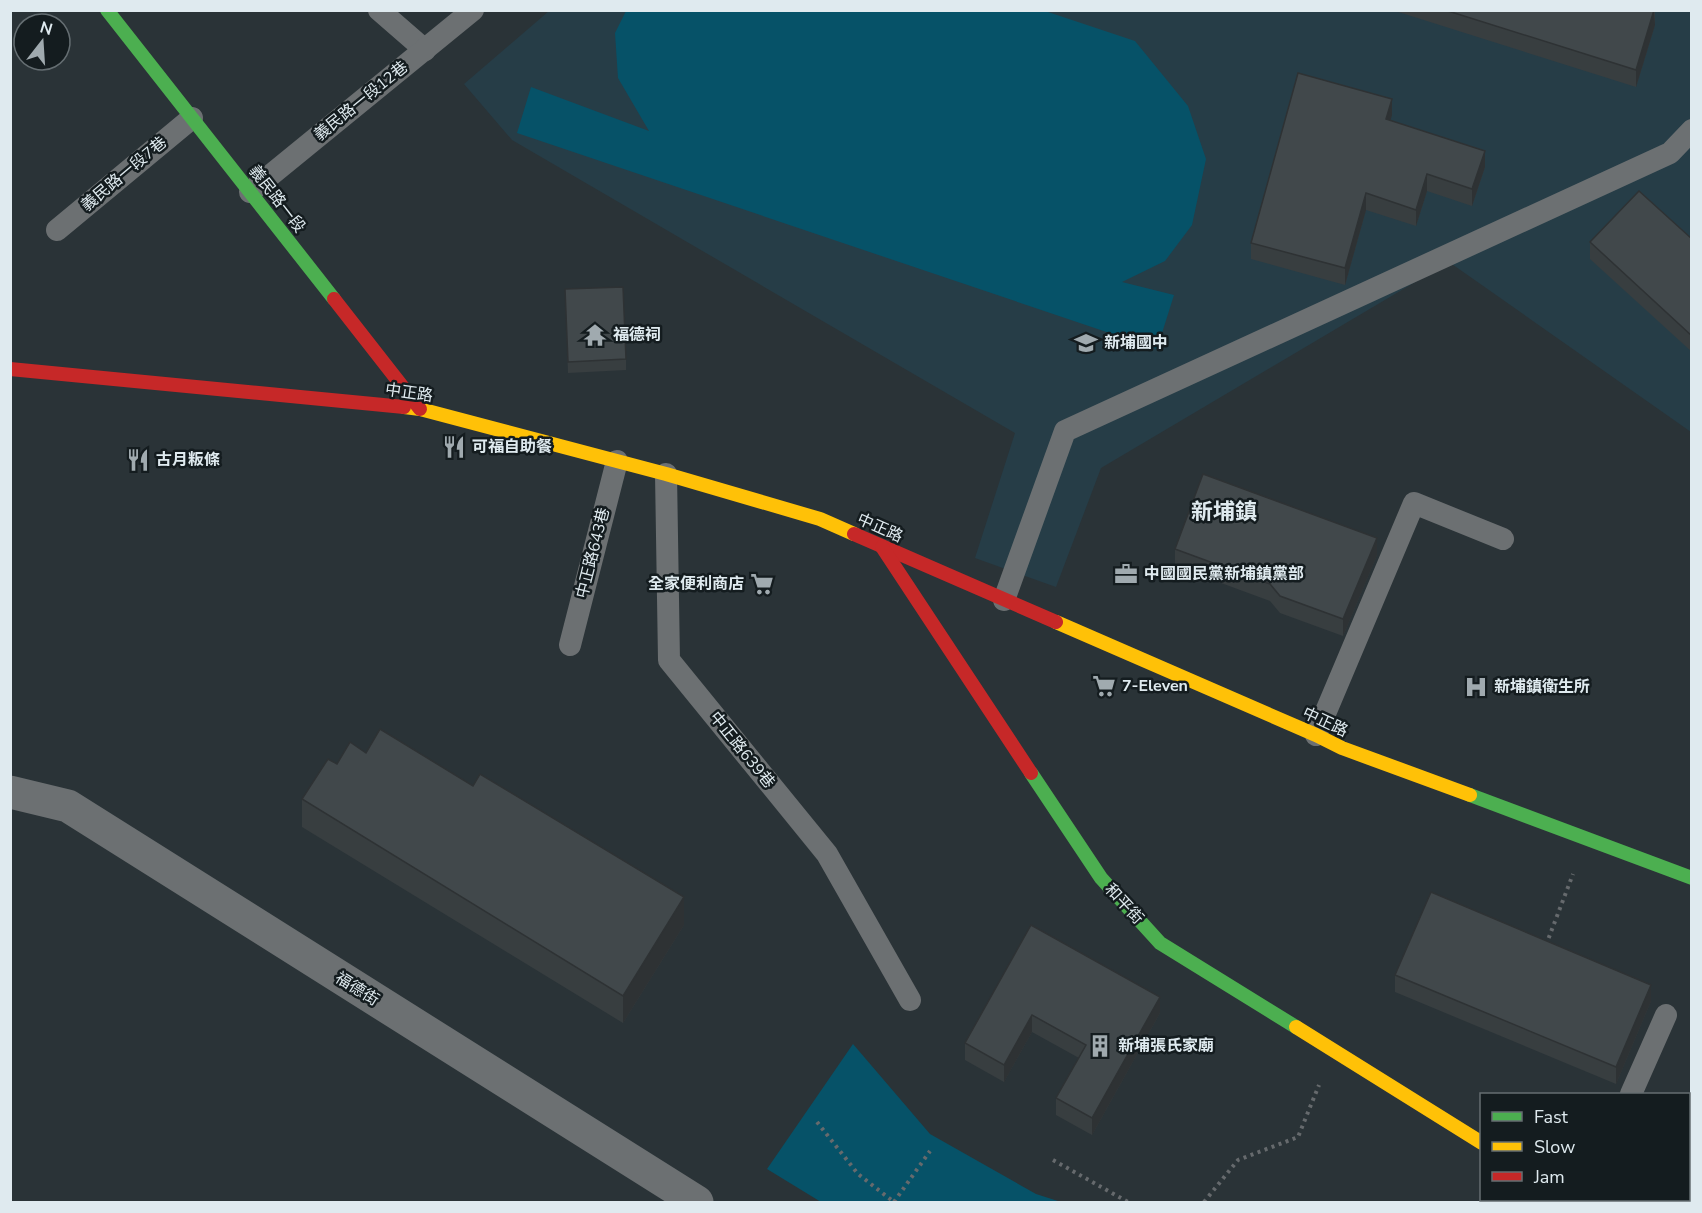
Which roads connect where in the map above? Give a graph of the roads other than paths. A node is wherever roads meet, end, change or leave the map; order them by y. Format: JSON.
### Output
{"nodes":[{"id":1,"x":107,"y":10,"type":"edge"},
{"id":2,"x":379,"y":10,"type":"edge"},
{"id":3,"x":472,"y":10,"type":"edge"},
{"id":4,"x":425,"y":50,"type":"junction"},
{"id":5,"x":192,"y":118,"type":"junction"},
{"id":6,"x":1692,"y":129,"type":"edge"},
{"id":7,"x":250,"y":192,"type":"junction"},
{"id":8,"x":57,"y":230,"type":"dead end"},
{"id":9,"x":10,"y":369,"type":"edge"},
{"id":10,"x":420,"y":409,"type":"junction"},
{"id":11,"x":617,"y":461,"type":"junction"},
{"id":12,"x":666,"y":474,"type":"junction"},
{"id":13,"x":1503,"y":539,"type":"dead end"},
{"id":14,"x":882,"y":547,"type":"junction"},
{"id":15,"x":1004,"y":600,"type":"junction"},
{"id":16,"x":570,"y":645,"type":"dead end"},
{"id":17,"x":1316,"y":735,"type":"junction"},
{"id":18,"x":10,"y":792,"type":"edge"},
{"id":19,"x":1692,"y":878,"type":"edge"},
{"id":20,"x":910,"y":1000,"type":"dead end"},
{"id":21,"x":1666,"y":1015,"type":"dead end"},
{"id":22,"x":1632,"y":1093,"type":"edge"},
{"id":23,"x":1480,"y":1142,"type":"edge"},
{"id":24,"x":697,"y":1203,"type":"edge"}],
"edges":[{"from":1,"to":5,"type":"street","name":"義民路一段"},
{"from":2,"to":4,"type":"lane"},
{"from":3,"to":4,"type":"lane","name":"義民路一段12巷"},
{"from":4,"to":7,"type":"lane","name":"義民路一段12巷"},
{"from":5,"to":7,"type":"street","name":"義民路一段"},
{"from":5,"to":8,"type":"lane","name":"義民路一段7巷"},
{"from":6,"to":15,"type":"lane"},
{"from":7,"to":10,"type":"street","name":"義民路一段"},
{"from":9,"to":10,"type":"street","name":"中正路"},
{"from":10,"to":11,"type":"street","name":"中正路"},
{"from":11,"to":12,"type":"street","name":"中正路"},
{"from":11,"to":16,"type":"lane","name":"中正路643巷"},
{"from":12,"to":14,"type":"street","name":"中正路"},
{"from":12,"to":20,"type":"lane","name":"中正路639巷"},
{"from":13,"to":17,"type":"lane"},
{"from":14,"to":15,"type":"street","name":"中正路"},
{"from":14,"to":23,"type":"street","name":"和平街"},
{"from":15,"to":17,"type":"street","name":"中正路"},
{"from":17,"to":19,"type":"street","name":"中正路"},
{"from":18,"to":24,"type":"street","name":"福德街"},
{"from":21,"to":22,"type":"lane"}]}
